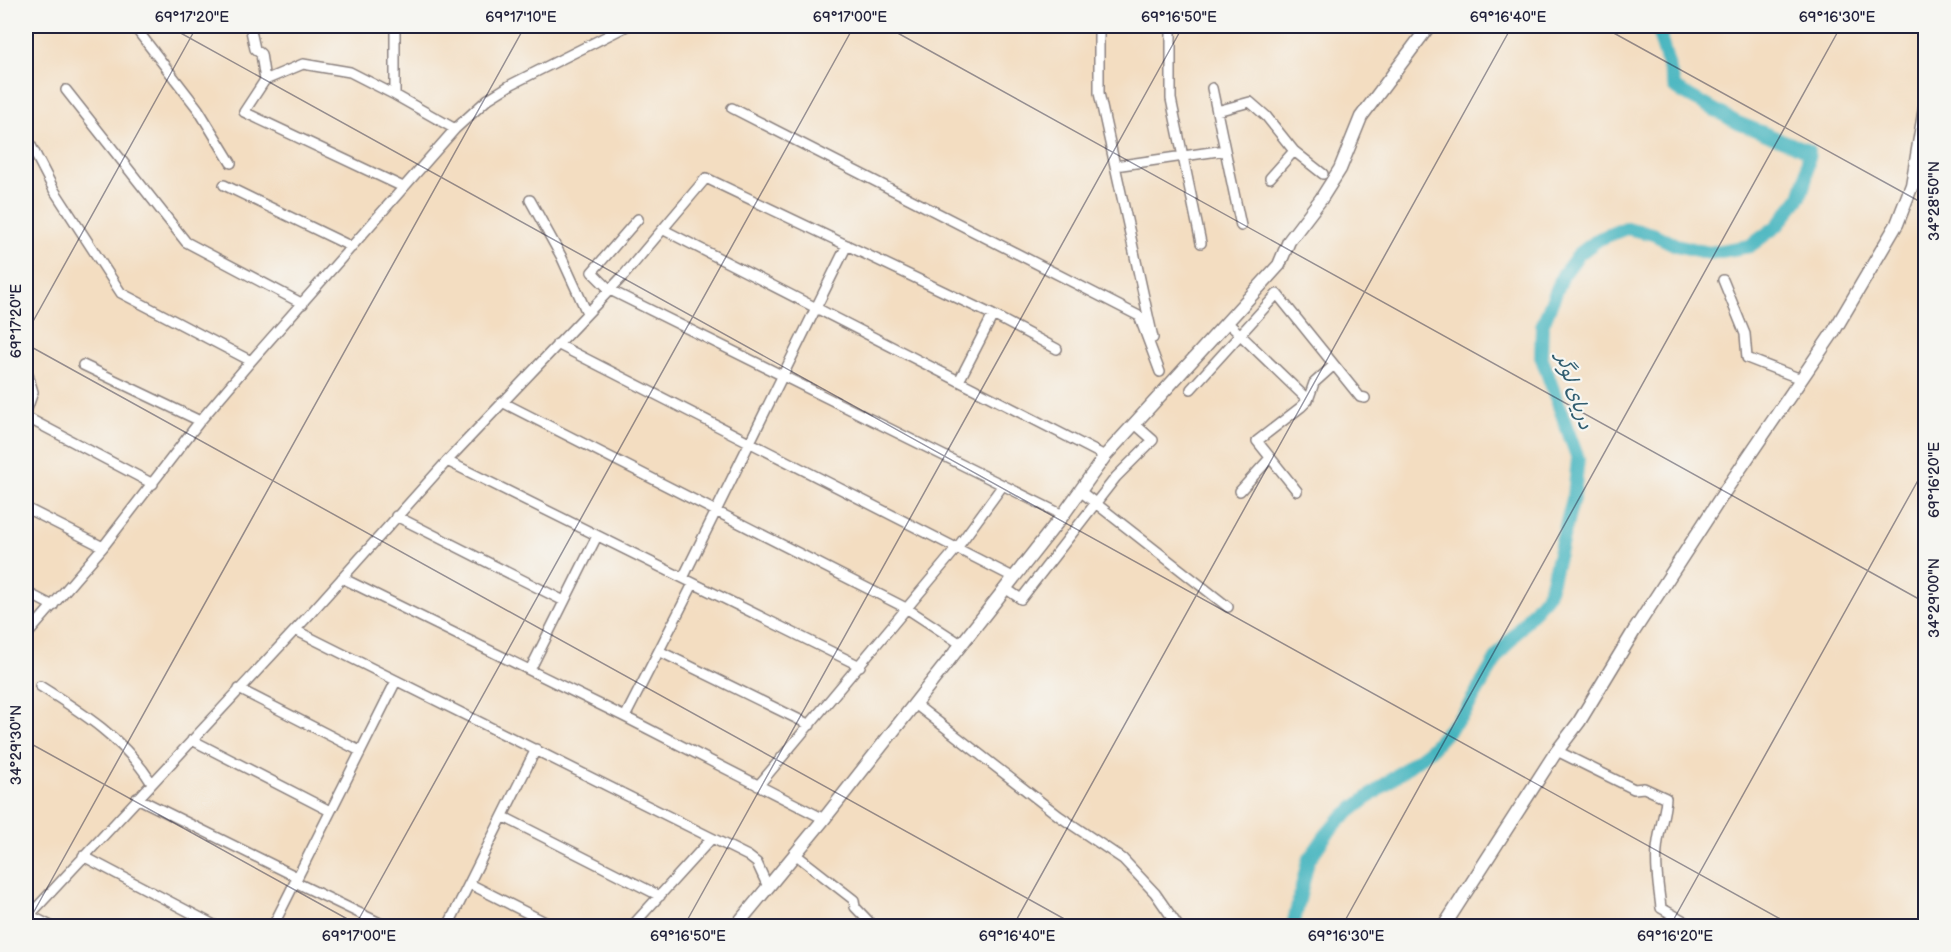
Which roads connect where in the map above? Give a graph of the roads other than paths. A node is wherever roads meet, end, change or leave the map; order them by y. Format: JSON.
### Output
{"nodes":[{"id":1,"x":134,"y":26,"type":"edge"},
{"id":2,"x":250,"y":26,"type":"edge"},
{"id":3,"x":395,"y":26,"type":"edge"},
{"id":4,"x":627,"y":26,"type":"edge"},
{"id":5,"x":1099,"y":26,"type":"edge"},
{"id":6,"x":1172,"y":26,"type":"edge"},
{"id":7,"x":1429,"y":26,"type":"edge"},
{"id":8,"x":265,"y":80,"type":"junction"},
{"id":9,"x":1212,"y":88,"type":"dead end"},
{"id":10,"x":66,"y":90,"type":"dead end"},
{"id":11,"x":395,"y":95,"type":"junction"},
{"id":12,"x":1926,"y":102,"type":"edge"},
{"id":13,"x":732,"y":108,"type":"dead end"},
{"id":14,"x":1217,"y":111,"type":"junction"},
{"id":15,"x":454,"y":129,"type":"junction"},
{"id":16,"x":26,"y":136,"type":"edge"},
{"id":17,"x":1225,"y":150,"type":"junction"},
{"id":18,"x":1294,"y":151,"type":"junction"},
{"id":19,"x":1183,"y":156,"type":"junction"},
{"id":20,"x":231,"y":163,"type":"dead end"},
{"id":21,"x":1115,"y":166,"type":"junction"},
{"id":22,"x":1323,"y":174,"type":"dead end"},
{"id":23,"x":1270,"y":178,"type":"dead end"},
{"id":24,"x":1926,"y":182,"type":"edge"},
{"id":25,"x":224,"y":185,"type":"dead end"},
{"id":26,"x":1912,"y":185,"type":"junction"},
{"id":27,"x":404,"y":188,"type":"junction"},
{"id":28,"x":530,"y":200,"type":"dead end"},
{"id":29,"x":638,"y":219,"type":"dead end"},
{"id":30,"x":1241,"y":226,"type":"dead end"},
{"id":31,"x":664,"y":230,"type":"junction"},
{"id":32,"x":1201,"y":243,"type":"dead end"},
{"id":33,"x":847,"y":245,"type":"junction"},
{"id":34,"x":352,"y":247,"type":"junction"},
{"id":35,"x":1723,"y":280,"type":"dead end"},
{"id":36,"x":610,"y":290,"type":"junction"},
{"id":37,"x":303,"y":304,"type":"junction"},
{"id":38,"x":815,"y":308,"type":"junction"},
{"id":39,"x":587,"y":313,"type":"junction"},
{"id":40,"x":993,"y":315,"type":"junction"},
{"id":41,"x":1227,"y":322,"type":"junction"},
{"id":42,"x":1240,"y":333,"type":"junction"},
{"id":43,"x":557,"y":344,"type":"junction"},
{"id":44,"x":1057,"y":349,"type":"dead end"},
{"id":45,"x":251,"y":361,"type":"junction"},
{"id":46,"x":83,"y":364,"type":"dead end"},
{"id":47,"x":1334,"y":364,"type":"junction"},
{"id":48,"x":26,"y":368,"type":"edge"},
{"id":49,"x":1160,"y":372,"type":"junction"},
{"id":50,"x":782,"y":376,"type":"junction"},
{"id":51,"x":1801,"y":379,"type":"junction"},
{"id":52,"x":959,"y":381,"type":"junction"},
{"id":53,"x":1168,"y":389,"type":"junction"},
{"id":54,"x":1191,"y":389,"type":"dead end"},
{"id":55,"x":1365,"y":398,"type":"dead end"},
{"id":56,"x":1308,"y":400,"type":"junction"},
{"id":57,"x":502,"y":402,"type":"junction"},
{"id":58,"x":26,"y":415,"type":"edge"},
{"id":59,"x":200,"y":421,"type":"junction"},
{"id":60,"x":1136,"y":425,"type":"junction"},
{"id":61,"x":750,"y":442,"type":"junction"},
{"id":62,"x":1105,"y":456,"type":"junction"},
{"id":63,"x":1270,"y":458,"type":"junction"},
{"id":64,"x":447,"y":460,"type":"junction"},
{"id":65,"x":153,"y":484,"type":"junction"},
{"id":66,"x":1003,"y":485,"type":"junction"},
{"id":67,"x":1080,"y":491,"type":"junction"},
{"id":68,"x":1240,"y":491,"type":"dead end"},
{"id":69,"x":1297,"y":491,"type":"dead end"},
{"id":70,"x":1095,"y":502,"type":"junction"},
{"id":71,"x":26,"y":508,"type":"edge"},
{"id":72,"x":715,"y":511,"type":"junction"},
{"id":73,"x":1063,"y":515,"type":"junction"},
{"id":74,"x":396,"y":516,"type":"junction"},
{"id":75,"x":597,"y":536,"type":"junction"},
{"id":76,"x":103,"y":547,"type":"junction"},
{"id":77,"x":957,"y":548,"type":"junction"},
{"id":78,"x":1013,"y":577,"type":"junction"},
{"id":79,"x":342,"y":578,"type":"junction"},
{"id":80,"x":683,"y":578,"type":"junction"},
{"id":81,"x":693,"y":584,"type":"junction"},
{"id":82,"x":1005,"y":588,"type":"junction"},
{"id":83,"x":26,"y":592,"type":"edge"},
{"id":84,"x":564,"y":602,"type":"junction"},
{"id":85,"x":53,"y":606,"type":"junction"},
{"id":86,"x":1228,"y":607,"type":"dead end"},
{"id":87,"x":906,"y":608,"type":"junction"},
{"id":88,"x":295,"y":630,"type":"junction"},
{"id":89,"x":26,"y":636,"type":"edge"},
{"id":90,"x":961,"y":644,"type":"junction"},
{"id":91,"x":659,"y":651,"type":"junction"},
{"id":92,"x":860,"y":666,"type":"junction"},
{"id":93,"x":530,"y":670,"type":"junction"},
{"id":94,"x":396,"y":681,"type":"junction"},
{"id":95,"x":40,"y":686,"type":"dead end"},
{"id":96,"x":240,"y":689,"type":"junction"},
{"id":97,"x":920,"y":708,"type":"junction"},
{"id":98,"x":625,"y":717,"type":"junction"},
{"id":99,"x":810,"y":725,"type":"junction"},
{"id":100,"x":192,"y":740,"type":"junction"},
{"id":101,"x":536,"y":749,"type":"junction"},
{"id":102,"x":360,"y":751,"type":"junction"},
{"id":103,"x":1557,"y":751,"type":"junction"},
{"id":104,"x":151,"y":782,"type":"junction"},
{"id":105,"x":758,"y":786,"type":"junction"},
{"id":106,"x":137,"y":798,"type":"junction"},
{"id":107,"x":330,"y":811,"type":"junction"},
{"id":108,"x":504,"y":817,"type":"junction"},
{"id":109,"x":824,"y":819,"type":"junction"},
{"id":110,"x":712,"y":838,"type":"junction"},
{"id":111,"x":796,"y":855,"type":"junction"},
{"id":112,"x":83,"y":856,"type":"junction"},
{"id":113,"x":296,"y":880,"type":"junction"},
{"id":114,"x":470,"y":884,"type":"junction"},
{"id":115,"x":768,"y":887,"type":"junction"},
{"id":116,"x":660,"y":896,"type":"junction"},
{"id":117,"x":1672,"y":914,"type":"junction"},
{"id":118,"x":27,"y":917,"type":"edge"},
{"id":119,"x":1926,"y":921,"type":"edge"},
{"id":120,"x":51,"y":927,"type":"edge"},
{"id":121,"x":216,"y":927,"type":"edge"},
{"id":122,"x":273,"y":927,"type":"edge"},
{"id":123,"x":386,"y":927,"type":"edge"},
{"id":124,"x":448,"y":927,"type":"edge"},
{"id":125,"x":553,"y":927,"type":"edge"},
{"id":126,"x":632,"y":927,"type":"edge"},
{"id":127,"x":736,"y":927,"type":"edge"},
{"id":128,"x":873,"y":927,"type":"edge"},
{"id":129,"x":1178,"y":927,"type":"edge"},
{"id":130,"x":1444,"y":927,"type":"edge"},
{"id":131,"x":1666,"y":927,"type":"edge"},
{"id":132,"x":1693,"y":927,"type":"edge"},
{"id":133,"x":1924,"y":927,"type":"edge"}],
"edges":[{"from":1,"to":20,"type":"street"},
{"from":2,"to":8,"type":"street"},
{"from":3,"to":11,"type":"street"},
{"from":4,"to":15,"type":"street"},
{"from":5,"to":21,"type":"street"},
{"from":6,"to":19,"type":"street"},
{"from":7,"to":41,"type":"street"},
{"from":8,"to":11,"type":"street"},
{"from":8,"to":27,"type":"street"},
{"from":9,"to":14,"type":"street"},
{"from":10,"to":37,"type":"street"},
{"from":11,"to":15,"type":"street"},
{"from":12,"to":26,"type":"street"},
{"from":13,"to":49,"type":"street"},
{"from":14,"to":17,"type":"street"},
{"from":14,"to":18,"type":"street"},
{"from":15,"to":27,"type":"street"},
{"from":16,"to":45,"type":"street"},
{"from":17,"to":19,"type":"street"},
{"from":17,"to":30,"type":"street"},
{"from":18,"to":22,"type":"street"},
{"from":18,"to":23,"type":"street"},
{"from":19,"to":21,"type":"street"},
{"from":19,"to":32,"type":"street"},
{"from":21,"to":49,"type":"street"},
{"from":24,"to":26,"type":"street"},
{"from":25,"to":34,"type":"street"},
{"from":26,"to":51,"type":"street"},
{"from":27,"to":34,"type":"street"},
{"from":28,"to":39,"type":"street"},
{"from":29,"to":36,"type":"street"},
{"from":31,"to":33,"type":"street"},
{"from":31,"to":36,"type":"street"},
{"from":31,"to":38,"type":"street"},
{"from":33,"to":38,"type":"street"},
{"from":33,"to":40,"type":"street"},
{"from":34,"to":37,"type":"street"},
{"from":35,"to":51,"type":"street"},
{"from":36,"to":39,"type":"street"},
{"from":36,"to":50,"type":"street"},
{"from":37,"to":45,"type":"street"},
{"from":38,"to":50,"type":"street"},
{"from":38,"to":52,"type":"street"},
{"from":39,"to":43,"type":"street"},
{"from":40,"to":44,"type":"street"},
{"from":40,"to":52,"type":"street"},
{"from":41,"to":42,"type":"street"},
{"from":41,"to":53,"type":"street"},
{"from":42,"to":47,"type":"street"},
{"from":42,"to":54,"type":"street"},
{"from":42,"to":56,"type":"street"},
{"from":43,"to":57,"type":"street"},
{"from":43,"to":61,"type":"street"},
{"from":45,"to":59,"type":"street"},
{"from":46,"to":59,"type":"street"},
{"from":47,"to":55,"type":"street"},
{"from":47,"to":56,"type":"street"},
{"from":48,"to":58,"type":"street"},
{"from":49,"to":53,"type":"street"},
{"from":50,"to":61,"type":"street"},
{"from":50,"to":66,"type":"street"},
{"from":51,"to":103,"type":"street"},
{"from":52,"to":62,"type":"street"},
{"from":53,"to":60,"type":"street"},
{"from":56,"to":63,"type":"street"},
{"from":57,"to":64,"type":"street"},
{"from":57,"to":72,"type":"street"},
{"from":58,"to":65,"type":"street"},
{"from":59,"to":65,"type":"street"},
{"from":60,"to":62,"type":"street"},
{"from":60,"to":70,"type":"street"},
{"from":61,"to":72,"type":"street"},
{"from":61,"to":77,"type":"street"},
{"from":62,"to":67,"type":"street"},
{"from":63,"to":68,"type":"street"},
{"from":63,"to":69,"type":"street"},
{"from":64,"to":74,"type":"street"},
{"from":64,"to":75,"type":"street"},
{"from":65,"to":76,"type":"street"},
{"from":66,"to":73,"type":"street"},
{"from":66,"to":77,"type":"street"},
{"from":67,"to":70,"type":"street"},
{"from":67,"to":73,"type":"street"},
{"from":70,"to":82,"type":"street"},
{"from":70,"to":86,"type":"street"},
{"from":71,"to":76,"type":"street"},
{"from":72,"to":80,"type":"street"},
{"from":72,"to":87,"type":"street"},
{"from":73,"to":78,"type":"street"},
{"from":74,"to":79,"type":"street"},
{"from":74,"to":84,"type":"street"},
{"from":75,"to":80,"type":"street"},
{"from":75,"to":84,"type":"street"},
{"from":76,"to":85,"type":"street"},
{"from":77,"to":78,"type":"street"},
{"from":77,"to":87,"type":"street"},
{"from":78,"to":82,"type":"street"},
{"from":79,"to":88,"type":"street"},
{"from":79,"to":93,"type":"street"},
{"from":80,"to":81,"type":"street"},
{"from":81,"to":91,"type":"street"},
{"from":81,"to":92,"type":"street"},
{"from":82,"to":90,"type":"street"},
{"from":83,"to":85,"type":"street"},
{"from":84,"to":93,"type":"street"},
{"from":85,"to":89,"type":"street"},
{"from":87,"to":90,"type":"street"},
{"from":87,"to":92,"type":"street"},
{"from":88,"to":94,"type":"street"},
{"from":88,"to":96,"type":"street"},
{"from":90,"to":97,"type":"street"},
{"from":91,"to":98,"type":"street"},
{"from":91,"to":99,"type":"street"},
{"from":92,"to":99,"type":"street"},
{"from":93,"to":98,"type":"street"},
{"from":94,"to":101,"type":"street"},
{"from":94,"to":102,"type":"street"},
{"from":95,"to":104,"type":"street"},
{"from":96,"to":100,"type":"street"},
{"from":96,"to":102,"type":"street"},
{"from":97,"to":109,"type":"street"},
{"from":97,"to":129,"type":"street"},
{"from":98,"to":105,"type":"street"},
{"from":99,"to":105,"type":"street"},
{"from":100,"to":104,"type":"street"},
{"from":100,"to":107,"type":"street"},
{"from":101,"to":108,"type":"street"},
{"from":101,"to":110,"type":"street"},
{"from":102,"to":107,"type":"street"},
{"from":103,"to":117,"type":"street"},
{"from":103,"to":130,"type":"street"},
{"from":104,"to":106,"type":"street"},
{"from":105,"to":109,"type":"street"},
{"from":106,"to":112,"type":"street"},
{"from":106,"to":113,"type":"street"},
{"from":107,"to":113,"type":"street"},
{"from":108,"to":114,"type":"street"},
{"from":108,"to":116,"type":"street"},
{"from":109,"to":111,"type":"street"},
{"from":110,"to":115,"type":"street"},
{"from":110,"to":116,"type":"street"},
{"from":111,"to":115,"type":"street"},
{"from":111,"to":128,"type":"street"},
{"from":112,"to":118,"type":"street"},
{"from":112,"to":121,"type":"street"},
{"from":113,"to":122,"type":"street"},
{"from":113,"to":123,"type":"street"},
{"from":114,"to":124,"type":"street"},
{"from":114,"to":125,"type":"street"},
{"from":115,"to":127,"type":"street"},
{"from":116,"to":126,"type":"street"},
{"from":117,"to":131,"type":"street"},
{"from":117,"to":132,"type":"street"},
{"from":118,"to":120,"type":"street"},
{"from":119,"to":133,"type":"street"}]}
